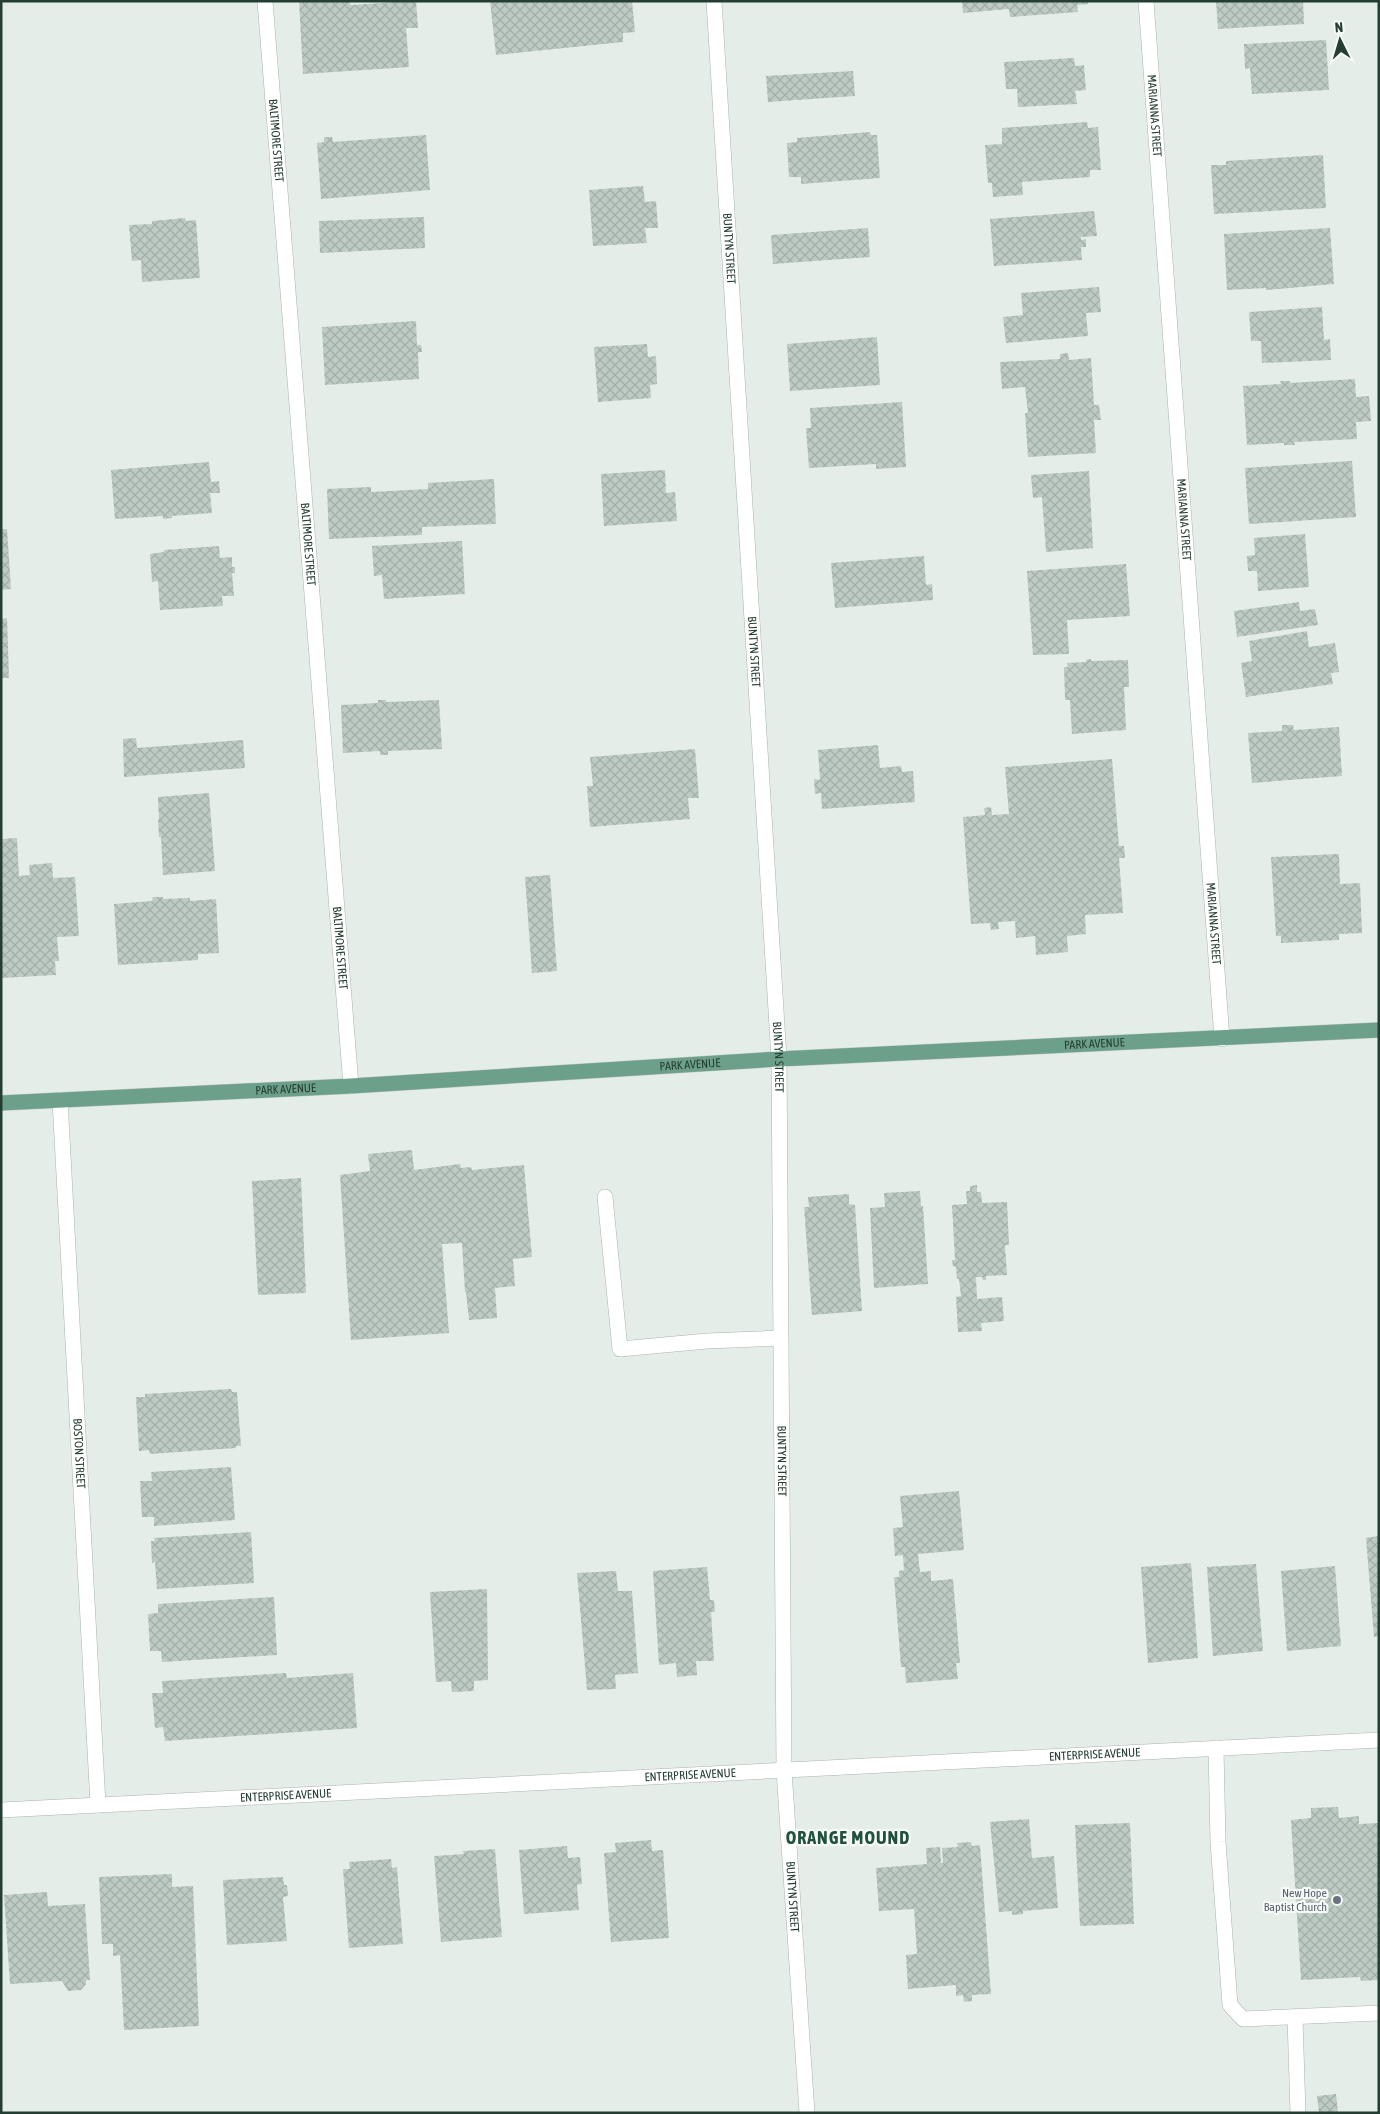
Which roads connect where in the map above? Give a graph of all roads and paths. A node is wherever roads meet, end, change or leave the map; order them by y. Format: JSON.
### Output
{"nodes":[{"id":1,"x":265,"y":1,"type":"edge"},
{"id":2,"x":714,"y":1,"type":"edge"},
{"id":3,"x":1146,"y":1,"type":"edge"},
{"id":4,"x":1379,"y":1030,"type":"edge"},
{"id":5,"x":1222,"y":1039,"type":"junction"},
{"id":6,"x":779,"y":1059,"type":"junction"},
{"id":7,"x":351,"y":1086,"type":"junction"},
{"id":8,"x":60,"y":1100,"type":"junction"},
{"id":9,"x":1,"y":1103,"type":"edge"},
{"id":10,"x":605,"y":1197,"type":"dead end"},
{"id":11,"x":780,"y":1338,"type":"junction"},
{"id":12,"x":1379,"y":1740,"type":"edge"},
{"id":13,"x":1216,"y":1748,"type":"junction"},
{"id":14,"x":784,"y":1770,"type":"junction"},
{"id":15,"x":98,"y":1805,"type":"junction"},
{"id":16,"x":1,"y":1810,"type":"edge"},
{"id":17,"x":1379,"y":2012,"type":"edge"},
{"id":18,"x":1295,"y":2018,"type":"junction"},
{"id":19,"x":807,"y":2113,"type":"edge"},
{"id":20,"x":1298,"y":2113,"type":"edge"}],
"edges":[{"from":1,"to":7,"type":"street","name":"BALTIMORE STREET"},
{"from":2,"to":6,"type":"street","name":"BUNTYN STREET"},
{"from":3,"to":5,"type":"street","name":"MARIANNA STREET"},
{"from":4,"to":5,"type":"main road","name":"PARK AVENUE"},
{"from":5,"to":6,"type":"main road","name":"PARK AVENUE"},
{"from":6,"to":7,"type":"main road","name":"PARK AVENUE"},
{"from":6,"to":11,"type":"street","name":"BUNTYN STREET"},
{"from":7,"to":8,"type":"main road","name":"PARK AVENUE"},
{"from":8,"to":9,"type":"main road","name":"PARK AVENUE"},
{"from":8,"to":15,"type":"street","name":"BOSTON STREET"},
{"from":10,"to":11,"type":"street"},
{"from":11,"to":14,"type":"street","name":"BUNTYN STREET"},
{"from":12,"to":13,"type":"street","name":"ENTERPRISE AVENUE"},
{"from":13,"to":14,"type":"street","name":"ENTERPRISE AVENUE"},
{"from":13,"to":18,"type":"street"},
{"from":14,"to":15,"type":"street","name":"ENTERPRISE AVENUE"},
{"from":14,"to":19,"type":"street","name":"BUNTYN STREET"},
{"from":15,"to":16,"type":"street","name":"ENTERPRISE AVENUE"},
{"from":17,"to":18,"type":"street"},
{"from":18,"to":20,"type":"street"}]}
